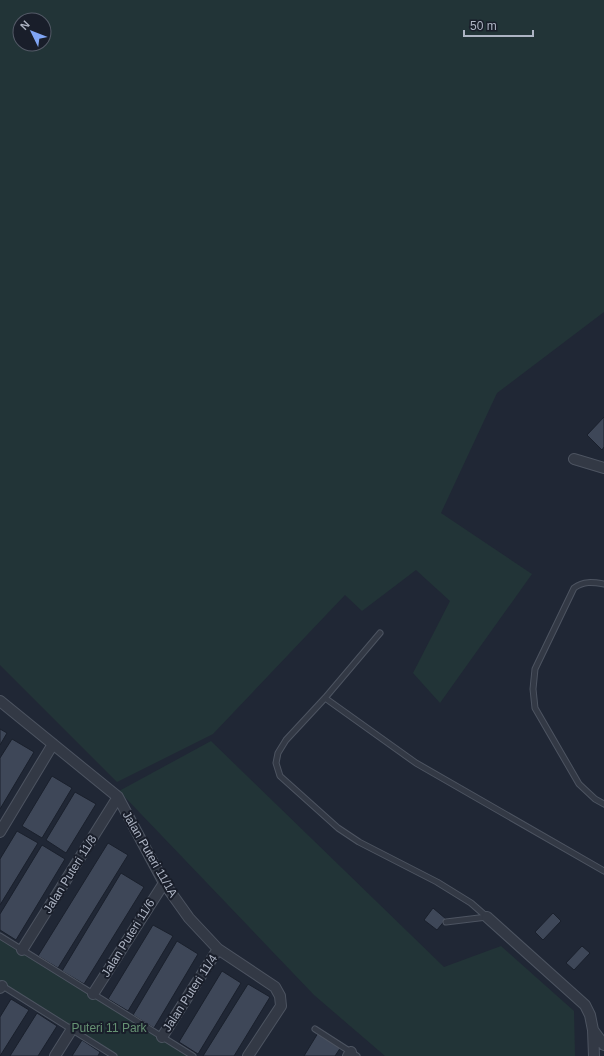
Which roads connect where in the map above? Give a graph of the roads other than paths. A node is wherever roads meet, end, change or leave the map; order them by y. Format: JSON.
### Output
{"nodes":[{"id":1,"x":574,"y":459,"type":"dead end"},
{"id":2,"x":604,"y":468,"type":"edge"},
{"id":3,"x":604,"y":584,"type":"edge"},
{"id":4,"x":380,"y":633,"type":"dead end"},
{"id":5,"x":325,"y":698,"type":"junction"},
{"id":6,"x":0,"y":701,"type":"edge"},
{"id":7,"x":53,"y":744,"type":"junction"},
{"id":8,"x":118,"y":797,"type":"junction"},
{"id":9,"x":604,"y":804,"type":"edge"},
{"id":10,"x":0,"y":832,"type":"edge"},
{"id":11,"x":604,"y":871,"type":"edge"},
{"id":12,"x":164,"y":883,"type":"junction"},
{"id":13,"x":487,"y":917,"type":"junction"},
{"id":14,"x":446,"y":922,"type":"dead end"},
{"id":15,"x":0,"y":936,"type":"edge"},
{"id":16,"x":218,"y":949,"type":"junction"},
{"id":17,"x":22,"y":950,"type":"junction"},
{"id":18,"x":1,"y":986,"type":"edge"},
{"id":19,"x":93,"y":994,"type":"junction"},
{"id":20,"x":72,"y":1029,"type":"junction"},
{"id":21,"x":315,"y":1029,"type":"dead end"},
{"id":22,"x":592,"y":1030,"type":"junction"},
{"id":23,"x":162,"y":1037,"type":"junction"},
{"id":24,"x":604,"y":1045,"type":"edge"},
{"id":25,"x":352,"y":1055,"type":"edge"},
{"id":26,"x":55,"y":1056,"type":"edge"},
{"id":27,"x":114,"y":1056,"type":"edge"},
{"id":28,"x":193,"y":1056,"type":"edge"},
{"id":29,"x":248,"y":1056,"type":"edge"},
{"id":30,"x":594,"y":1056,"type":"edge"}],
"edges":[{"from":1,"to":2,"type":"street"},
{"from":3,"to":9,"type":"lane"},
{"from":4,"to":5,"type":"lane"},
{"from":5,"to":11,"type":"lane"},
{"from":5,"to":13,"type":"lane"},
{"from":6,"to":7,"type":"street","name":"Jalan Puteri 11/1A"},
{"from":7,"to":8,"type":"street","name":"Jalan Puteri 11/1A"},
{"from":7,"to":10,"type":"street"},
{"from":8,"to":12,"type":"street","name":"Jalan Puteri 11/1A"},
{"from":8,"to":17,"type":"street","name":"Jalan Puteri 11/8"},
{"from":12,"to":16,"type":"street","name":"Jalan Puteri 11/1A"},
{"from":12,"to":19,"type":"street","name":"Jalan Puteri 11/6"},
{"from":13,"to":14,"type":"lane"},
{"from":13,"to":22,"type":"street"},
{"from":15,"to":17,"type":"lane"},
{"from":16,"to":23,"type":"street","name":"Jalan Puteri 11/4"},
{"from":16,"to":29,"type":"street","name":"Jalan Puteri 11/1A"},
{"from":17,"to":19,"type":"lane"},
{"from":18,"to":20,"type":"lane"},
{"from":19,"to":23,"type":"lane"},
{"from":20,"to":26,"type":"street"},
{"from":20,"to":27,"type":"lane"},
{"from":21,"to":25,"type":"lane"},
{"from":22,"to":24,"type":"street"},
{"from":22,"to":30,"type":"street"},
{"from":23,"to":28,"type":"lane"}]}
